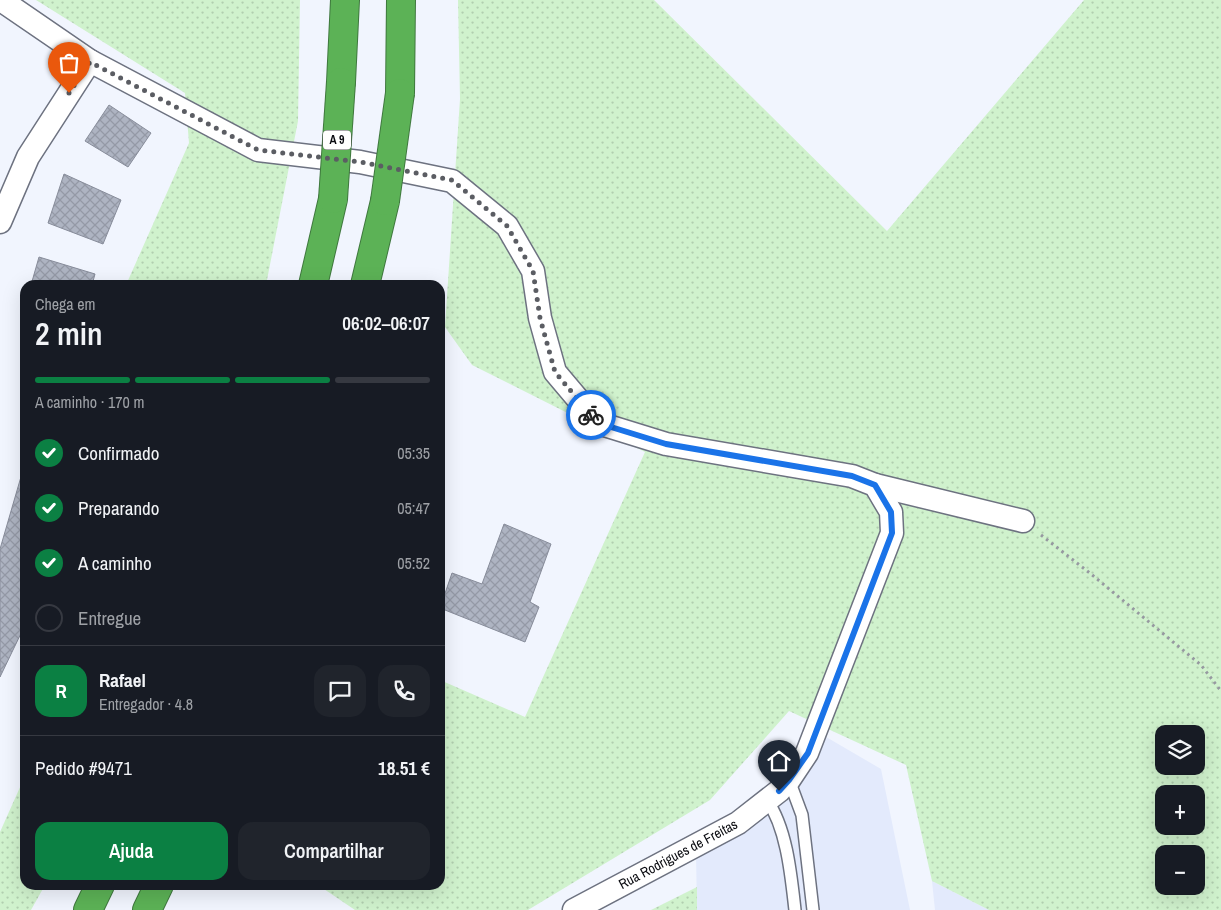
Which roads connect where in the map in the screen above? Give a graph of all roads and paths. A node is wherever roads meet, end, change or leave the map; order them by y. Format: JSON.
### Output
{"nodes":[{"id":1,"x":1,"y":0,"type":"edge"},
{"id":2,"x":345,"y":0,"type":"edge"},
{"id":3,"x":401,"y":0,"type":"edge"},
{"id":4,"x":90,"y":62,"type":"junction"},
{"id":5,"x":0,"y":222,"type":"edge"},
{"id":6,"x":314,"y":280,"type":"edge"},
{"id":7,"x":366,"y":280,"type":"edge"},
{"id":8,"x":875,"y":485,"type":"junction"},
{"id":9,"x":1023,"y":521,"type":"joint"},
{"id":10,"x":1221,"y":690,"type":"edge"},
{"id":11,"x":789,"y":780,"type":"junction"},
{"id":12,"x":767,"y":800,"type":"junction"},
{"id":13,"x":98,"y":890,"type":"edge"},
{"id":14,"x":157,"y":890,"type":"edge"},
{"id":15,"x":88,"y":910,"type":"edge"},
{"id":16,"x":147,"y":910,"type":"edge"},
{"id":17,"x":574,"y":910,"type":"edge"},
{"id":18,"x":795,"y":910,"type":"edge"},
{"id":19,"x":813,"y":910,"type":"edge"}],
"edges":[{"from":1,"to":4,"type":"street"},
{"from":2,"to":6,"type":"highway","number":"A 9","bridge":true},
{"from":3,"to":7,"type":"highway","bridge":true},
{"from":4,"to":5,"type":"street"},
{"from":4,"to":8,"type":"street"},
{"from":8,"to":9,"type":"street"},
{"from":8,"to":11,"type":"street","name":"Rua Rodrigues de Freitas"},
{"from":9,"to":10,"type":"path"},
{"from":11,"to":12,"type":"street","name":"Rua Rodrigues de Freitas"},
{"from":11,"to":19,"type":"lane"},
{"from":12,"to":17,"type":"street","name":"Rua Rodrigues de Freitas"},
{"from":12,"to":18,"type":"lane"},
{"from":13,"to":15,"type":"highway"},
{"from":14,"to":16,"type":"highway"}]}
